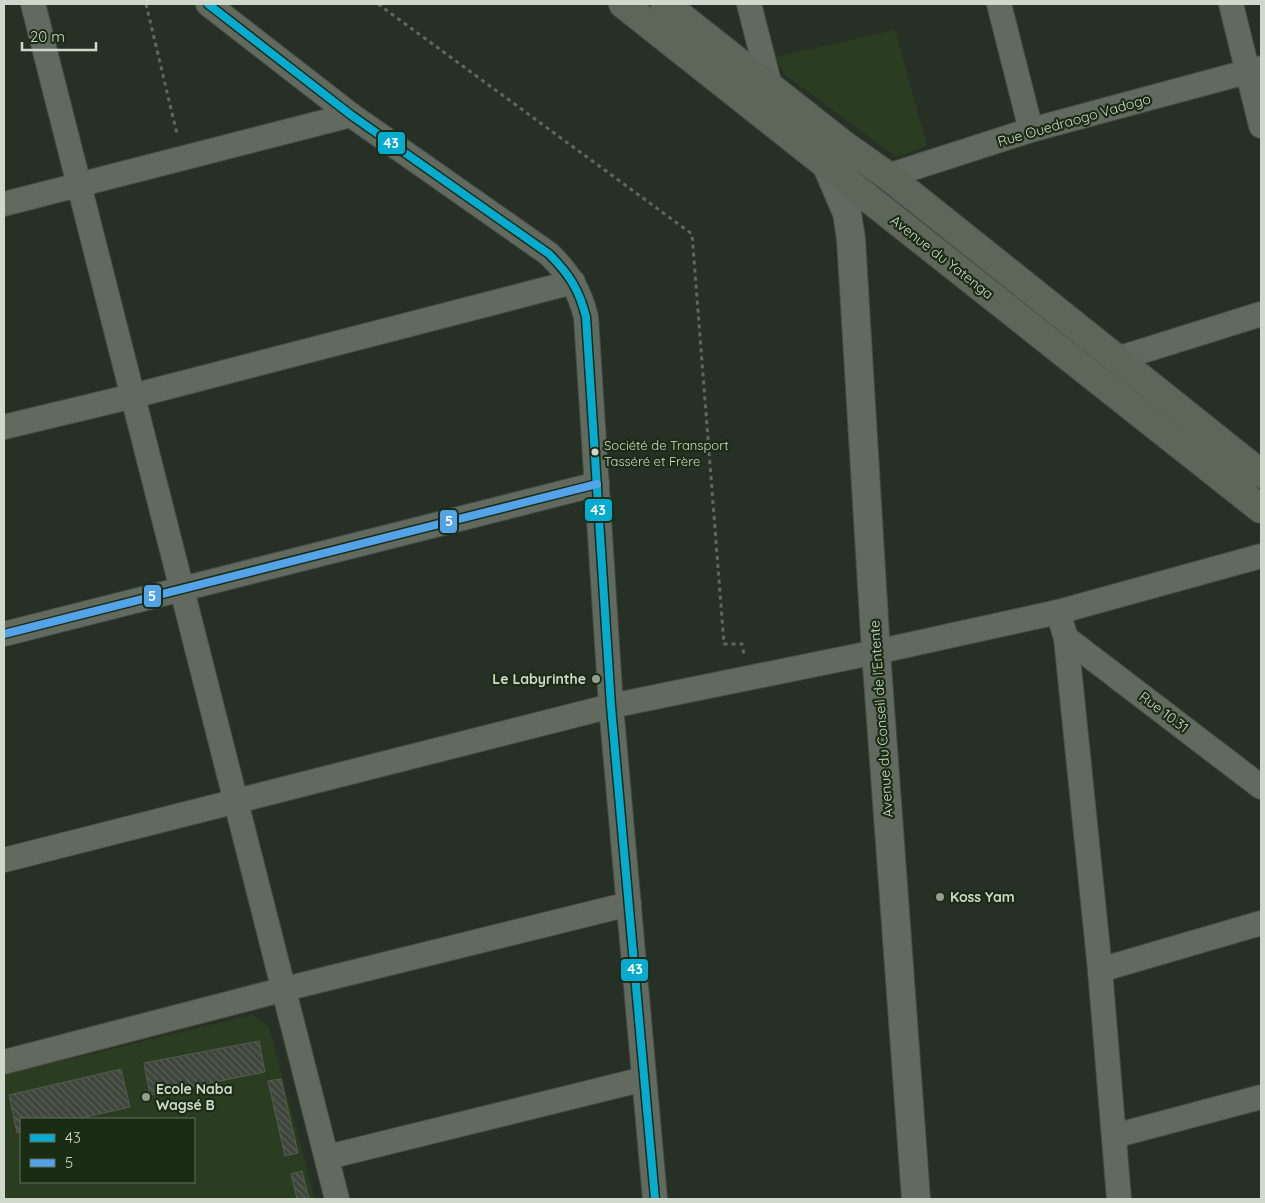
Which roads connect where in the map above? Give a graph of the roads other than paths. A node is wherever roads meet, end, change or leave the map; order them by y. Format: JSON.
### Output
{"nodes":[{"id":1,"x":33,"y":4,"type":"edge"},
{"id":2,"x":208,"y":4,"type":"edge"},
{"id":3,"x":623,"y":4,"type":"edge"},
{"id":4,"x":664,"y":4,"type":"edge"},
{"id":5,"x":749,"y":4,"type":"edge"},
{"id":6,"x":999,"y":4,"type":"edge"},
{"id":7,"x":1231,"y":4,"type":"edge"},
{"id":8,"x":1255,"y":70,"type":"edge"},
{"id":9,"x":770,"y":86,"type":"junction"},
{"id":10,"x":351,"y":115,"type":"junction"},
{"id":11,"x":1261,"y":126,"type":"edge"},
{"id":12,"x":1032,"y":130,"type":"junction"},
{"id":13,"x":826,"y":164,"type":"junction"},
{"id":14,"x":888,"y":176,"type":"junction"},
{"id":15,"x":80,"y":186,"type":"junction"},
{"id":16,"x":4,"y":204,"type":"edge"},
{"id":17,"x":894,"y":219,"type":"junction"},
{"id":18,"x":851,"y":239,"type":"junction"},
{"id":19,"x":573,"y":282,"type":"junction"},
{"id":20,"x":1261,"y":314,"type":"edge"},
{"id":21,"x":1117,"y":359,"type":"junction"},
{"id":22,"x":133,"y":396,"type":"junction"},
{"id":23,"x":4,"y":427,"type":"edge"},
{"id":24,"x":1261,"y":474,"type":"edge"},
{"id":25,"x":597,"y":484,"type":"junction"},
{"id":26,"x":1261,"y":509,"type":"edge"},
{"id":27,"x":1261,"y":556,"type":"edge"},
{"id":28,"x":183,"y":588,"type":"junction"},
{"id":29,"x":1058,"y":612,"type":"junction"},
{"id":30,"x":4,"y":634,"type":"edge"},
{"id":31,"x":1066,"y":638,"type":"junction"},
{"id":32,"x":876,"y":652,"type":"junction"},
{"id":33,"x":611,"y":706,"type":"junction"},
{"id":34,"x":1261,"y":786,"type":"edge"},
{"id":35,"x":237,"y":801,"type":"junction"},
{"id":36,"x":4,"y":860,"type":"edge"},
{"id":37,"x":629,"y":904,"type":"junction"},
{"id":38,"x":1261,"y":923,"type":"edge"},
{"id":39,"x":1100,"y":970,"type":"junction"},
{"id":40,"x":285,"y":989,"type":"junction"},
{"id":41,"x":4,"y":1062,"type":"edge"},
{"id":42,"x":644,"y":1079,"type":"junction"},
{"id":43,"x":1261,"y":1097,"type":"edge"},
{"id":44,"x":1114,"y":1136,"type":"junction"},
{"id":45,"x":328,"y":1157,"type":"junction"},
{"id":46,"x":337,"y":1199,"type":"edge"},
{"id":47,"x":655,"y":1199,"type":"edge"},
{"id":48,"x":916,"y":1199,"type":"edge"},
{"id":49,"x":1120,"y":1199,"type":"edge"}],
"edges":[{"from":1,"to":15,"type":"street"},
{"from":2,"to":10,"type":"street"},
{"from":3,"to":13,"type":"main road","name":"Avenue du Yatenga"},
{"from":4,"to":9,"type":"main road"},
{"from":5,"to":9,"type":"street"},
{"from":6,"to":12,"type":"street"},
{"from":7,"to":8,"type":"street"},
{"from":8,"to":11,"type":"street"},
{"from":8,"to":12,"type":"street","name":"Rue Ouedraogo Vadogo"},
{"from":9,"to":14,"type":"main road"},
{"from":10,"to":15,"type":"street"},
{"from":10,"to":19,"type":"street"},
{"from":12,"to":14,"type":"street","name":"Rue Ouedraogo Vadogo"},
{"from":13,"to":17,"type":"main road","name":"Avenue du Yatenga"},
{"from":13,"to":18,"type":"street","name":"Avenue du Conseil de l'Entente"},
{"from":14,"to":21,"type":"main road"},
{"from":15,"to":16,"type":"street"},
{"from":15,"to":22,"type":"street"},
{"from":17,"to":18,"type":"street"},
{"from":17,"to":26,"type":"main road","name":"Avenue du Yatenga"},
{"from":18,"to":32,"type":"street","name":"Avenue du Conseil de l'Entente"},
{"from":19,"to":22,"type":"street"},
{"from":19,"to":25,"type":"street"},
{"from":20,"to":21,"type":"street"},
{"from":21,"to":24,"type":"main road"},
{"from":22,"to":23,"type":"street"},
{"from":22,"to":28,"type":"street"},
{"from":25,"to":28,"type":"street"},
{"from":25,"to":33,"type":"street"},
{"from":27,"to":29,"type":"street"},
{"from":28,"to":30,"type":"street"},
{"from":28,"to":35,"type":"street"},
{"from":29,"to":31,"type":"street"},
{"from":29,"to":32,"type":"street"},
{"from":31,"to":34,"type":"street","name":"Rue 10.31"},
{"from":31,"to":39,"type":"street"},
{"from":32,"to":33,"type":"street"},
{"from":32,"to":48,"type":"street","name":"Avenue du Conseil de l'Entente"},
{"from":33,"to":35,"type":"street"},
{"from":33,"to":37,"type":"street"},
{"from":35,"to":36,"type":"street"},
{"from":35,"to":40,"type":"street"},
{"from":37,"to":40,"type":"street"},
{"from":37,"to":42,"type":"street"},
{"from":38,"to":39,"type":"street"},
{"from":39,"to":44,"type":"street"},
{"from":40,"to":41,"type":"street"},
{"from":40,"to":45,"type":"street"},
{"from":42,"to":45,"type":"street"},
{"from":42,"to":47,"type":"street"},
{"from":43,"to":44,"type":"street"},
{"from":44,"to":49,"type":"street"},
{"from":45,"to":46,"type":"street"}]}
